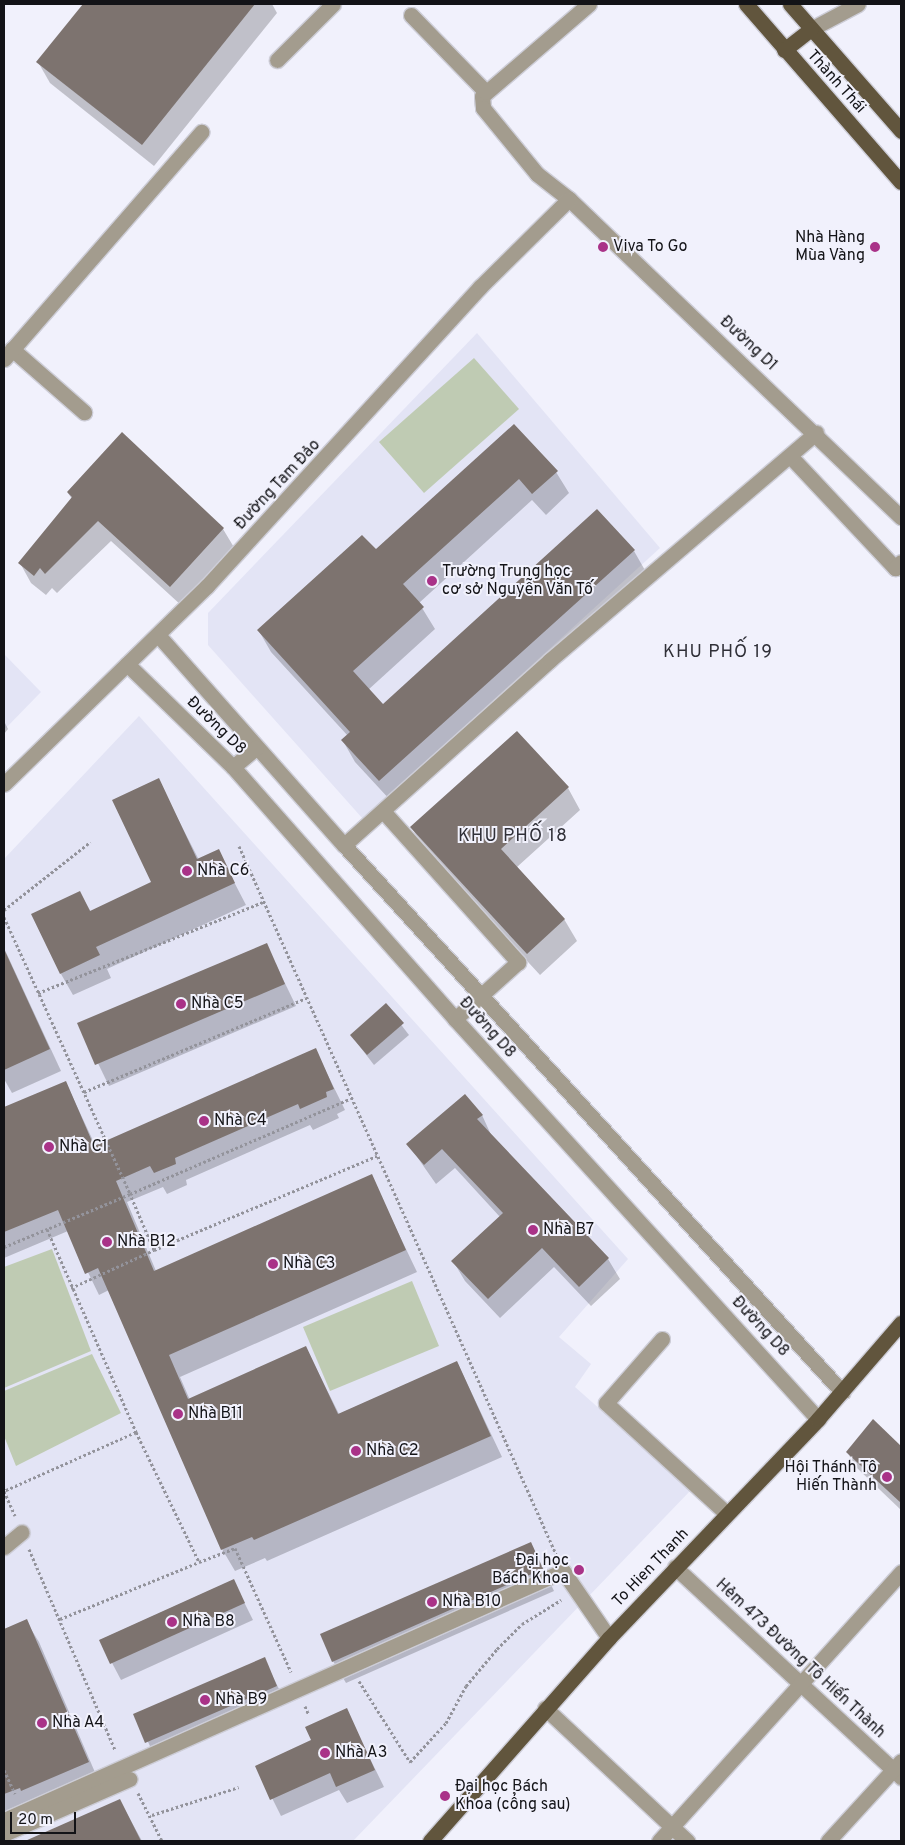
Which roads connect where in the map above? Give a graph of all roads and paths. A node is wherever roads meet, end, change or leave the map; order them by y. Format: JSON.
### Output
{"nodes":[{"id":1,"x":333,"y":4,"type":"edge"},
{"id":2,"x":589,"y":4,"type":"edge"},
{"id":3,"x":746,"y":4,"type":"edge"},
{"id":4,"x":790,"y":4,"type":"edge"},
{"id":5,"x":858,"y":4,"type":"edge"},
{"id":6,"x":411,"y":15,"type":"dead end"},
{"id":7,"x":811,"y":30,"type":"junction"},
{"id":8,"x":784,"y":50,"type":"junction"},
{"id":9,"x":277,"y":60,"type":"dead end"},
{"id":10,"x":486,"y":92,"type":"junction"},
{"id":11,"x":901,"y":131,"type":"edge"},
{"id":12,"x":201,"y":132,"type":"dead end"},
{"id":13,"x":901,"y":182,"type":"edge"},
{"id":14,"x":569,"y":199,"type":"junction"},
{"id":15,"x":8,"y":354,"type":"edge"},
{"id":16,"x":84,"y":412,"type":"dead end"},
{"id":17,"x":816,"y":433,"type":"junction"},
{"id":18,"x":790,"y":456,"type":"junction"},
{"id":19,"x":901,"y":517,"type":"edge"},
{"id":20,"x":901,"y":562,"type":"edge"},
{"id":21,"x":158,"y":635,"type":"junction"},
{"id":22,"x":127,"y":664,"type":"junction"},
{"id":23,"x":256,"y":748,"type":"junction"},
{"id":24,"x":233,"y":767,"type":"junction"},
{"id":25,"x":4,"y":784,"type":"edge"},
{"id":26,"x":383,"y":811,"type":"junction"},
{"id":27,"x":90,"y":842,"type":"dead end"},
{"id":28,"x":344,"y":845,"type":"junction"},
{"id":29,"x":239,"y":846,"type":"dead end"},
{"id":30,"x":263,"y":902,"type":"junction"},
{"id":31,"x":4,"y":910,"type":"edge"},
{"id":32,"x":4,"y":917,"type":"edge"},
{"id":33,"x":38,"y":993,"type":"junction"},
{"id":34,"x":481,"y":995,"type":"junction"},
{"id":35,"x":306,"y":998,"type":"junction"},
{"id":36,"x":455,"y":1020,"type":"junction"},
{"id":37,"x":84,"y":1092,"type":"junction"},
{"id":38,"x":350,"y":1099,"type":"junction"},
{"id":39,"x":377,"y":1156,"type":"junction"},
{"id":40,"x":130,"y":1194,"type":"junction"},
{"id":41,"x":47,"y":1229,"type":"junction"},
{"id":42,"x":4,"y":1247,"type":"edge"},
{"id":43,"x":154,"y":1250,"type":"junction"},
{"id":44,"x":71,"y":1288,"type":"junction"},
{"id":45,"x":901,"y":1323,"type":"edge"},
{"id":46,"x":662,"y":1339,"type":"dead end"},
{"id":47,"x":842,"y":1392,"type":"junction"},
{"id":48,"x":818,"y":1419,"type":"junction"},
{"id":49,"x":136,"y":1432,"type":"junction"},
{"id":50,"x":4,"y":1491,"type":"edge"},
{"id":51,"x":727,"y":1514,"type":"junction"},
{"id":52,"x":22,"y":1532,"type":"junction"},
{"id":53,"x":4,"y":1547,"type":"edge"},
{"id":54,"x":198,"y":1562,"type":"junction"},
{"id":55,"x":675,"y":1567,"type":"junction"},
{"id":56,"x":563,"y":1571,"type":"junction"},
{"id":57,"x":901,"y":1572,"type":"edge"},
{"id":58,"x":576,"y":1592,"type":"junction"},
{"id":59,"x":60,"y":1620,"type":"junction"},
{"id":60,"x":608,"y":1638,"type":"junction"},
{"id":61,"x":349,"y":1666,"type":"junction"},
{"id":62,"x":798,"y":1684,"type":"junction"},
{"id":63,"x":298,"y":1688,"type":"junction"},
{"id":64,"x":545,"y":1708,"type":"junction"},
{"id":65,"x":899,"y":1769,"type":"edge"},
{"id":66,"x":4,"y":1770,"type":"edge"},
{"id":67,"x":126,"y":1773,"type":"junction"},
{"id":68,"x":239,"y":1787,"type":"dead end"},
{"id":69,"x":24,"y":1811,"type":"junction"},
{"id":70,"x":152,"y":1814,"type":"junction"},
{"id":71,"x":4,"y":1820,"type":"edge"},
{"id":72,"x":671,"y":1827,"type":"junction"},
{"id":73,"x":4,"y":1834,"type":"edge"},
{"id":74,"x":162,"y":1841,"type":"edge"},
{"id":75,"x":430,"y":1841,"type":"edge"},
{"id":76,"x":659,"y":1841,"type":"edge"},
{"id":77,"x":687,"y":1841,"type":"edge"},
{"id":78,"x":828,"y":1841,"type":"edge"}],
"edges":[{"from":1,"to":9,"type":"street"},
{"from":2,"to":10,"type":"street"},
{"from":3,"to":8,"type":"main road","name":"Thành Thái"},
{"from":4,"to":7,"type":"main road","name":"Thành Thái"},
{"from":5,"to":7,"type":"street"},
{"from":6,"to":10,"type":"street"},
{"from":7,"to":8,"type":"main road"},
{"from":7,"to":11,"type":"main road","name":"Thành Thái"},
{"from":8,"to":13,"type":"main road","name":"Thành Thái"},
{"from":10,"to":14,"type":"street","name":"Đường D1"},
{"from":12,"to":15,"type":"street"},
{"from":14,"to":17,"type":"street","name":"Đường D1"},
{"from":14,"to":21,"type":"street","name":"Đường Tam Đảo"},
{"from":15,"to":16,"type":"street"},
{"from":17,"to":18,"type":"street"},
{"from":17,"to":19,"type":"street","name":"Đường D1"},
{"from":18,"to":20,"type":"street"},
{"from":18,"to":26,"type":"street"},
{"from":21,"to":22,"type":"street","name":"Đường Tam Đảo"},
{"from":21,"to":23,"type":"street","name":"Đường D8"},
{"from":22,"to":24,"type":"street","name":"Đường D8"},
{"from":22,"to":25,"type":"street","name":"Đường Tam Đảo"},
{"from":23,"to":24,"type":"street"},
{"from":23,"to":28,"type":"street","name":"Đường D8"},
{"from":24,"to":36,"type":"street","name":"Đường D8"},
{"from":26,"to":28,"type":"street"},
{"from":26,"to":34,"type":"street"},
{"from":27,"to":31,"type":"path"},
{"from":28,"to":34,"type":"street","name":"Đường D8"},
{"from":29,"to":30,"type":"path"},
{"from":30,"to":33,"type":"path"},
{"from":30,"to":35,"type":"path"},
{"from":32,"to":33,"type":"path"},
{"from":33,"to":37,"type":"path"},
{"from":34,"to":36,"type":"street"},
{"from":34,"to":47,"type":"street","name":"Đường D8"},
{"from":35,"to":37,"type":"path"},
{"from":35,"to":38,"type":"path"},
{"from":36,"to":48,"type":"street","name":"Đường D8"},
{"from":37,"to":40,"type":"path"},
{"from":38,"to":39,"type":"path"},
{"from":38,"to":40,"type":"path"},
{"from":39,"to":43,"type":"path"},
{"from":39,"to":56,"type":"path"},
{"from":40,"to":41,"type":"path"},
{"from":40,"to":43,"type":"path"},
{"from":41,"to":42,"type":"path"},
{"from":41,"to":44,"type":"path"},
{"from":43,"to":44,"type":"path"},
{"from":44,"to":49,"type":"path"},
{"from":45,"to":47,"type":"main road","name":"To Hien Thanh"},
{"from":46,"to":51,"type":"street"},
{"from":47,"to":48,"type":"main road","name":"To Hien Thanh"},
{"from":48,"to":51,"type":"main road","name":"To Hien Thanh"},
{"from":49,"to":50,"type":"path"},
{"from":49,"to":54,"type":"path"},
{"from":50,"to":52,"type":"path"},
{"from":51,"to":55,"type":"main road","name":"To Hien Thanh"},
{"from":52,"to":53,"type":"street"},
{"from":52,"to":59,"type":"path"},
{"from":54,"to":59,"type":"path"},
{"from":54,"to":63,"type":"path"},
{"from":55,"to":60,"type":"main road","name":"To Hien Thanh"},
{"from":55,"to":62,"type":"street","name":"Hẻm 473 Đường Tô Hiến Thành"},
{"from":56,"to":58,"type":"street"},
{"from":56,"to":61,"type":"street"},
{"from":57,"to":62,"type":"street"},
{"from":58,"to":60,"type":"street"},
{"from":58,"to":61,"type":"path"},
{"from":59,"to":67,"type":"path"},
{"from":60,"to":64,"type":"main road","name":"To Hien Thanh"},
{"from":61,"to":63,"type":"street"},
{"from":62,"to":65,"type":"street","name":"Hẻm 473 Đường Tô Hiến Thành"},
{"from":62,"to":72,"type":"street"},
{"from":63,"to":67,"type":"street"},
{"from":64,"to":72,"type":"street"},
{"from":64,"to":75,"type":"main road","name":"To Hien Thanh"},
{"from":65,"to":78,"type":"street"},
{"from":66,"to":69,"type":"path"},
{"from":67,"to":69,"type":"street"},
{"from":67,"to":70,"type":"path"},
{"from":67,"to":73,"type":"street"},
{"from":68,"to":70,"type":"path"},
{"from":69,"to":71,"type":"street"},
{"from":70,"to":74,"type":"path"},
{"from":72,"to":76,"type":"street"},
{"from":72,"to":77,"type":"street"}]}
